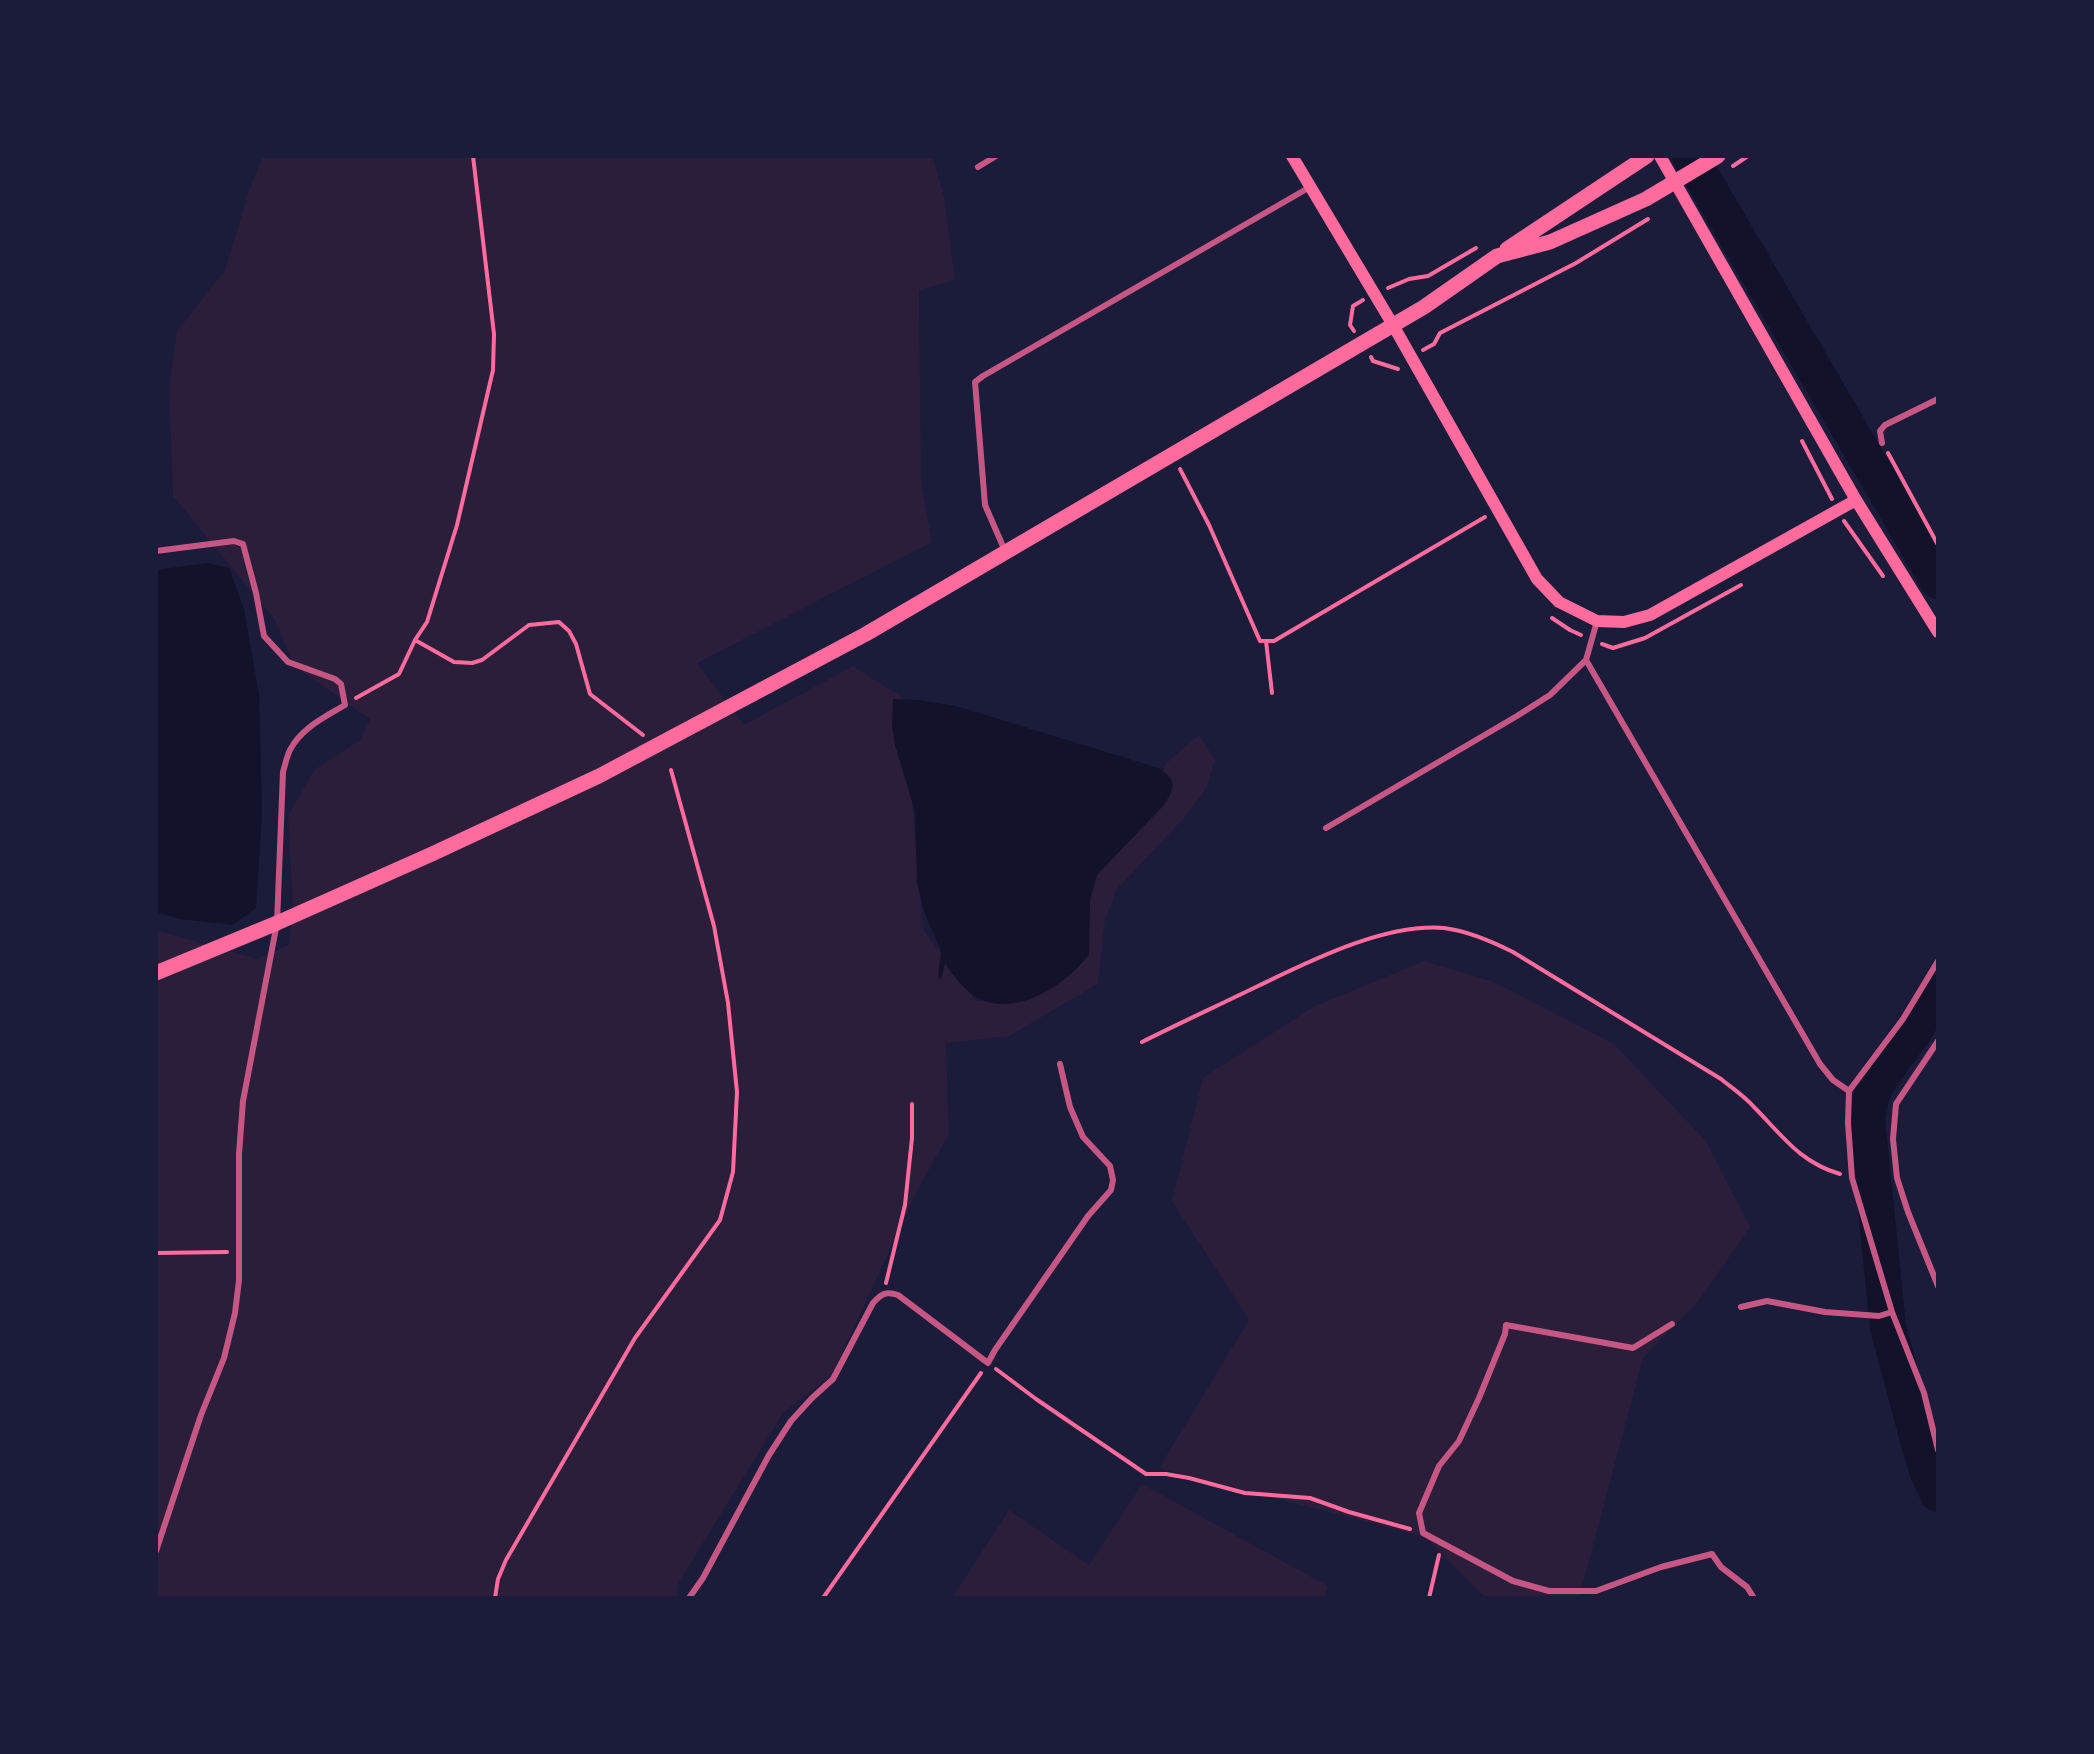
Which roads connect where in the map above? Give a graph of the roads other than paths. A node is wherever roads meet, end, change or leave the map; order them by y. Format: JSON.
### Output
{"nodes":[{"id":1,"x":996,"y":156,"type":"edge"},
{"id":2,"x":1292,"y":156,"type":"edge"},
{"id":3,"x":1647,"y":156,"type":"edge"},
{"id":4,"x":1660,"y":156,"type":"edge"},
{"id":5,"x":1718,"y":156,"type":"edge"},
{"id":6,"x":978,"y":167,"type":"dead end"},
{"id":7,"x":1310,"y":188,"type":"junction"},
{"id":8,"x":1497,"y":256,"type":"junction"},
{"id":9,"x":1393,"y":325,"type":"junction"},
{"id":10,"x":1938,"y":399,"type":"edge"},
{"id":11,"x":1882,"y":443,"type":"road end"},
{"id":12,"x":1856,"y":500,"type":"junction"},
{"id":13,"x":156,"y":551,"type":"edge"},
{"id":14,"x":1005,"y":552,"type":"junction"},
{"id":15,"x":1598,"y":621,"type":"junction"},
{"id":16,"x":1938,"y":632,"type":"edge"},
{"id":17,"x":1586,"y":660,"type":"junction"},
{"id":18,"x":1326,"y":828,"type":"dead end"},
{"id":19,"x":277,"y":923,"type":"junction"},
{"id":20,"x":1938,"y":961,"type":"edge"},
{"id":21,"x":156,"y":973,"type":"edge"},
{"id":22,"x":1938,"y":1041,"type":"edge"},
{"id":23,"x":1060,"y":1064,"type":"dead end"},
{"id":24,"x":1848,"y":1091,"type":"junction"},
{"id":25,"x":1938,"y":1286,"type":"edge"},
{"id":26,"x":1741,"y":1307,"type":"dead end"},
{"id":27,"x":1892,"y":1312,"type":"junction"},
{"id":28,"x":1672,"y":1324,"type":"dead end"},
{"id":29,"x":1938,"y":1450,"type":"edge"},
{"id":30,"x":156,"y":1551,"type":"edge"},
{"id":31,"x":689,"y":1598,"type":"edge"},
{"id":32,"x":1754,"y":1598,"type":"edge"}],
"edges":[{"from":1,"to":6,"type":"street"},
{"from":2,"to":7,"type":"main road"},
{"from":3,"to":8,"type":"main road"},
{"from":4,"to":12,"type":"main road"},
{"from":5,"to":8,"type":"main road"},
{"from":7,"to":9,"type":"main road"},
{"from":7,"to":14,"type":"street"},
{"from":8,"to":9,"type":"main road"},
{"from":9,"to":14,"type":"main road"},
{"from":9,"to":15,"type":"main road"},
{"from":10,"to":11,"type":"street"},
{"from":12,"to":15,"type":"main road"},
{"from":12,"to":16,"type":"main road"},
{"from":13,"to":19,"type":"street"},
{"from":14,"to":19,"type":"main road"},
{"from":15,"to":17,"type":"street"},
{"from":17,"to":18,"type":"street"},
{"from":17,"to":24,"type":"street"},
{"from":19,"to":21,"type":"main road"},
{"from":19,"to":30,"type":"street"},
{"from":20,"to":24,"type":"street"},
{"from":22,"to":25,"type":"street"},
{"from":23,"to":31,"type":"street"},
{"from":24,"to":27,"type":"street"},
{"from":26,"to":27,"type":"street"},
{"from":27,"to":29,"type":"street"},
{"from":28,"to":32,"type":"street"}]}
